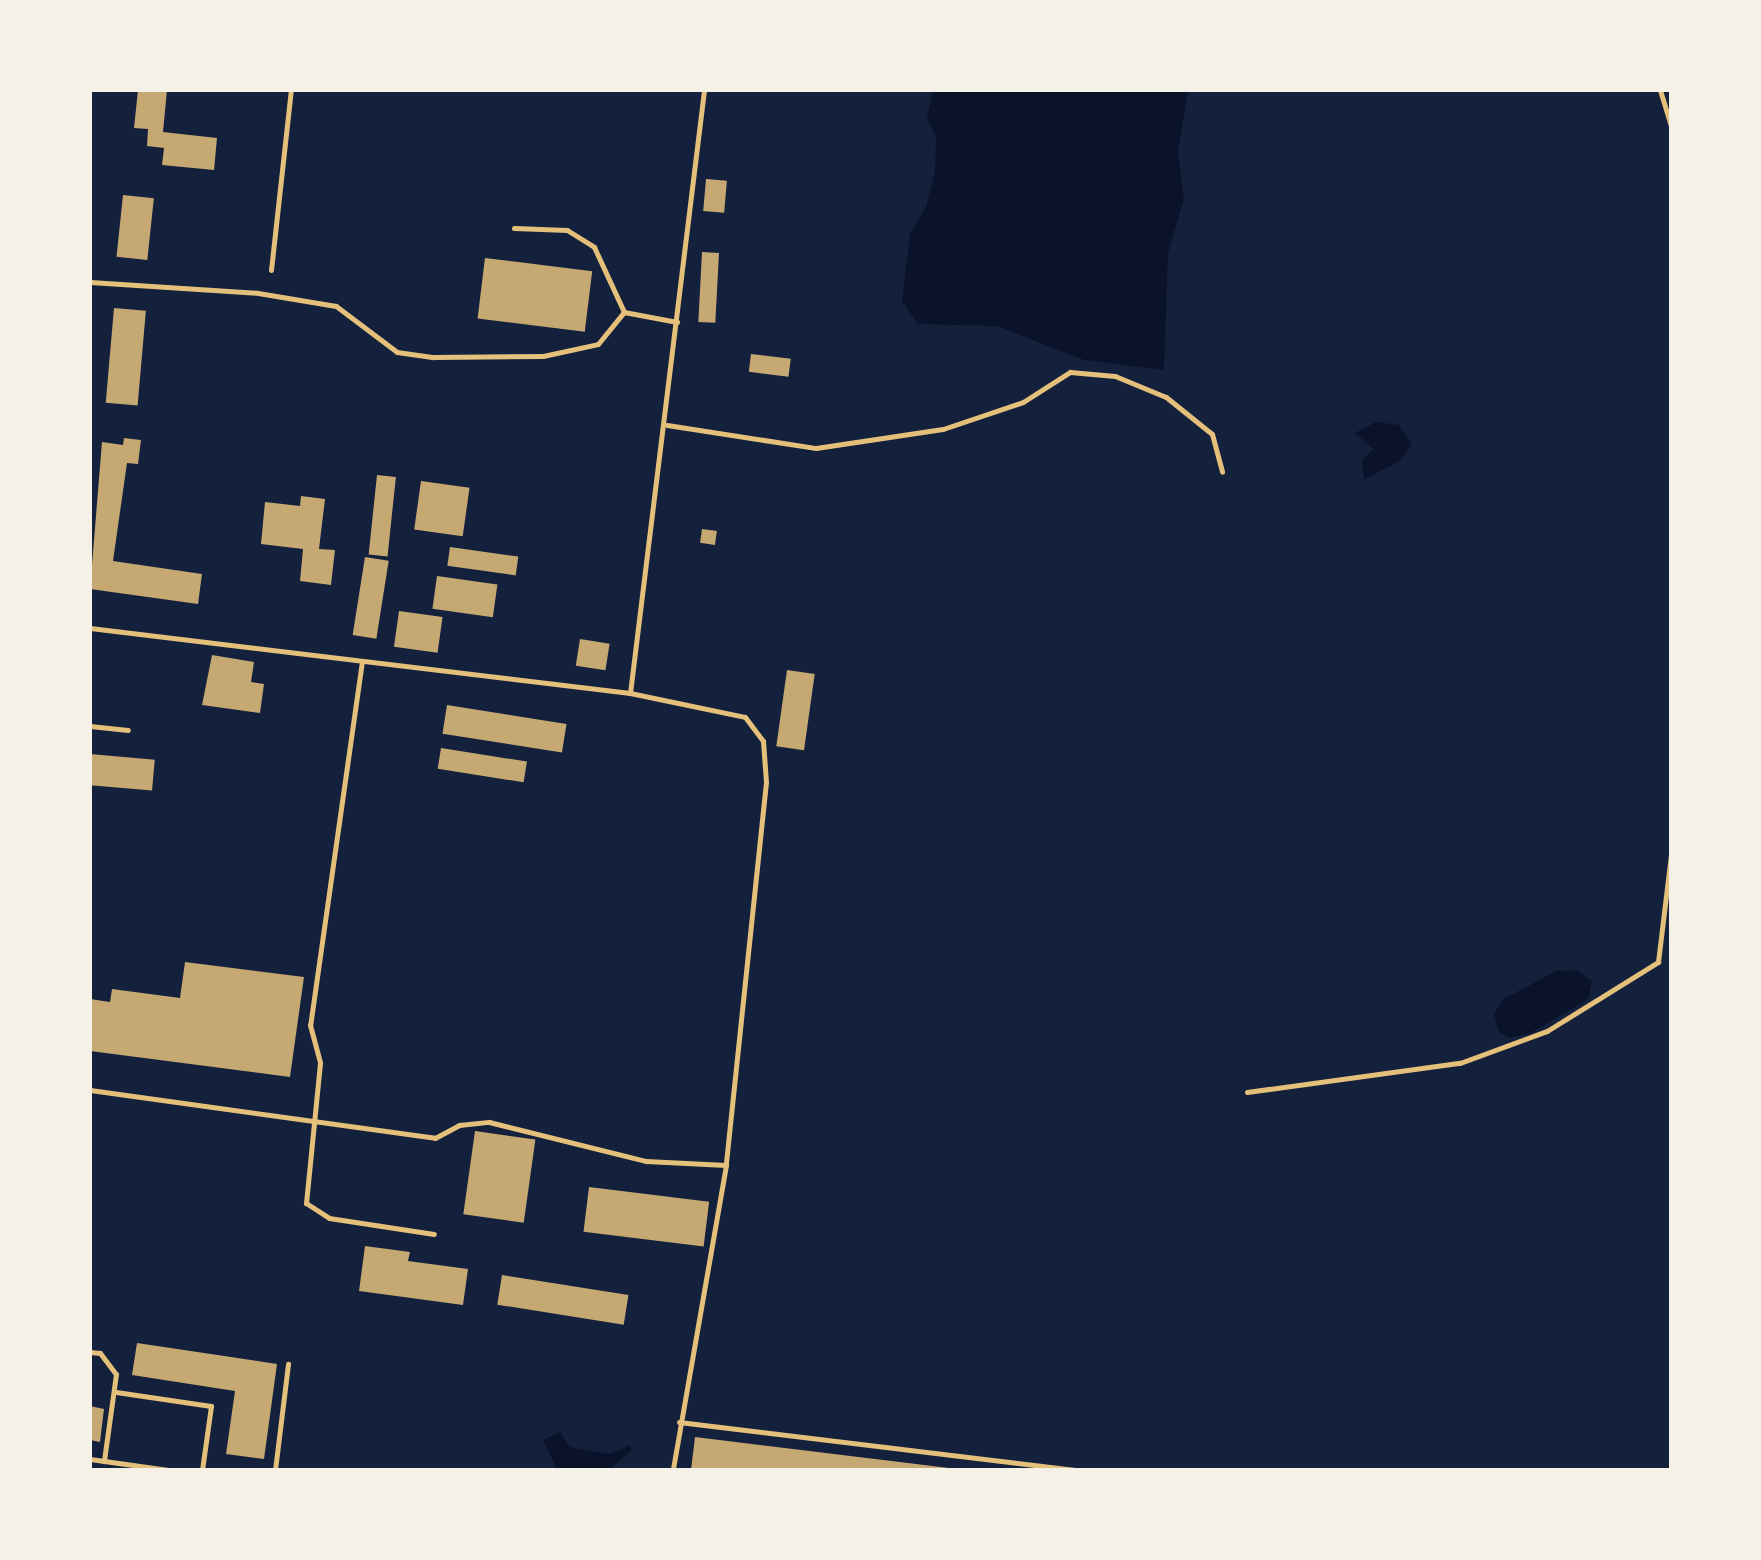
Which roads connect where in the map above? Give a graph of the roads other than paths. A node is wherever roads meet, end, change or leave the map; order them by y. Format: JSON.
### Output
{"nodes":[{"id":1,"x":291,"y":90,"type":"edge"},
{"id":2,"x":704,"y":90,"type":"edge"},
{"id":3,"x":1660,"y":90,"type":"edge"},
{"id":4,"x":1671,"y":125,"type":"edge"},
{"id":5,"x":514,"y":228,"type":"dead end"},
{"id":6,"x":271,"y":270,"type":"dead end"},
{"id":7,"x":90,"y":282,"type":"edge"},
{"id":8,"x":624,"y":312,"type":"junction"},
{"id":9,"x":677,"y":322,"type":"junction"},
{"id":10,"x":667,"y":425,"type":"junction"},
{"id":11,"x":1222,"y":472,"type":"dead end"},
{"id":12,"x":90,"y":628,"type":"edge"},
{"id":13,"x":362,"y":661,"type":"junction"},
{"id":14,"x":630,"y":693,"type":"junction"},
{"id":15,"x":90,"y":726,"type":"edge"},
{"id":16,"x":128,"y":730,"type":"dead end"},
{"id":17,"x":1671,"y":854,"type":"edge"},
{"id":18,"x":90,"y":1090,"type":"edge"},
{"id":19,"x":1247,"y":1092,"type":"dead end"},
{"id":20,"x":313,"y":1121,"type":"junction"},
{"id":21,"x":726,"y":1166,"type":"junction"},
{"id":22,"x":434,"y":1234,"type":"dead end"},
{"id":23,"x":90,"y":1352,"type":"edge"},
{"id":24,"x":288,"y":1364,"type":"dead end"},
{"id":25,"x":116,"y":1392,"type":"junction"},
{"id":26,"x":679,"y":1422,"type":"junction"},
{"id":27,"x":90,"y":1459,"type":"edge"},
{"id":28,"x":104,"y":1462,"type":"junction"},
{"id":29,"x":168,"y":1470,"type":"edge"},
{"id":30,"x":202,"y":1470,"type":"edge"},
{"id":31,"x":275,"y":1470,"type":"edge"},
{"id":32,"x":672,"y":1470,"type":"edge"},
{"id":33,"x":1077,"y":1470,"type":"edge"}],
"edges":[{"from":1,"to":6,"type":"lane"},
{"from":2,"to":9,"type":"lane"},
{"from":3,"to":4,"type":"lane"},
{"from":5,"to":8,"type":"lane"},
{"from":7,"to":8,"type":"lane"},
{"from":8,"to":9,"type":"lane"},
{"from":9,"to":10,"type":"lane"},
{"from":10,"to":11,"type":"lane"},
{"from":10,"to":14,"type":"lane"},
{"from":12,"to":13,"type":"lane"},
{"from":13,"to":14,"type":"lane"},
{"from":13,"to":20,"type":"lane"},
{"from":14,"to":21,"type":"lane"},
{"from":15,"to":16,"type":"lane"},
{"from":17,"to":19,"type":"lane"},
{"from":18,"to":20,"type":"lane"},
{"from":20,"to":21,"type":"lane"},
{"from":20,"to":22,"type":"lane"},
{"from":21,"to":26,"type":"lane"},
{"from":23,"to":25,"type":"lane"},
{"from":24,"to":31,"type":"lane"},
{"from":25,"to":28,"type":"lane"},
{"from":25,"to":30,"type":"lane"},
{"from":26,"to":32,"type":"lane"},
{"from":26,"to":33,"type":"lane"},
{"from":27,"to":28,"type":"lane"},
{"from":28,"to":29,"type":"lane"}]}
